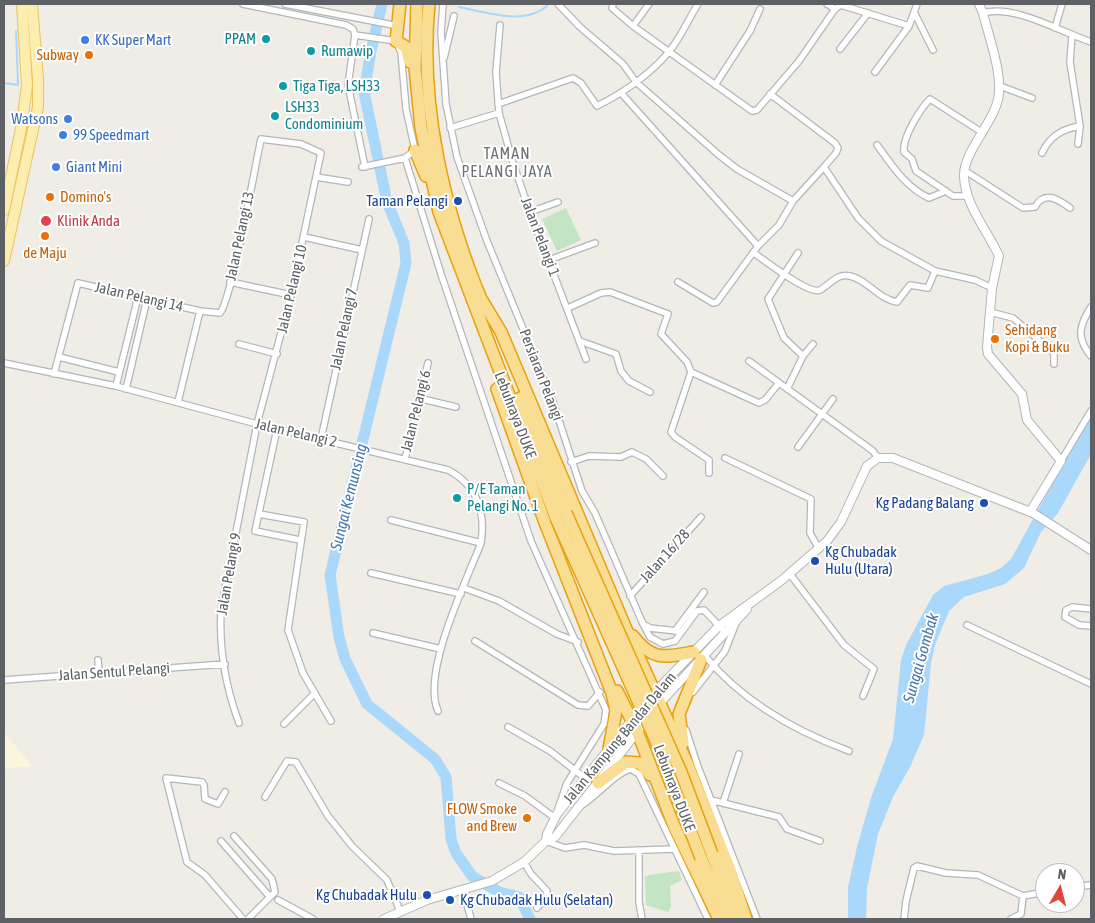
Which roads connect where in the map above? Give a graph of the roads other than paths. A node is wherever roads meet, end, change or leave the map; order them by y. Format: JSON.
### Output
{"nodes":[{"id":1,"x":22,"y":4,"type":"edge"},
{"id":2,"x":32,"y":4,"type":"edge"},
{"id":3,"x":243,"y":4,"type":"edge"},
{"id":4,"x":284,"y":4,"type":"edge"},
{"id":5,"x":400,"y":4,"type":"edge"},
{"id":6,"x":417,"y":4,"type":"edge"},
{"id":7,"x":429,"y":4,"type":"edge"},
{"id":8,"x":443,"y":4,"type":"edge"},
{"id":9,"x":558,"y":4,"type":"edge"},
{"id":10,"x":613,"y":4,"type":"edge"},
{"id":11,"x":649,"y":4,"type":"edge"},
{"id":12,"x":698,"y":4,"type":"edge"},
{"id":13,"x":827,"y":4,"type":"edge"},
{"id":14,"x":917,"y":4,"type":"edge"},
{"id":15,"x":979,"y":4,"type":"edge"},
{"id":16,"x":1062,"y":4,"type":"edge"},
{"id":17,"x":994,"y":7,"type":"edge"},
{"id":18,"x":835,"y":9,"type":"junction"},
{"id":19,"x":760,"y":10,"type":"dead end"},
{"id":20,"x":281,"y":12,"type":"junction"},
{"id":21,"x":914,"y":12,"type":"junction"},
{"id":22,"x":868,"y":13,"type":"junction"},
{"id":23,"x":983,"y":13,"type":"junction"},
{"id":24,"x":454,"y":16,"type":"dead end"},
{"id":25,"x":500,"y":24,"type":"dead end"},
{"id":26,"x":393,"y":25,"type":"dead end"},
{"id":27,"x":633,"y":26,"type":"junction"},
{"id":28,"x":909,"y":26,"type":"junction"},
{"id":29,"x":1055,"y":28,"type":"junction"},
{"id":30,"x":359,"y":35,"type":"junction"},
{"id":31,"x":1072,"y":36,"type":"junction"},
{"id":32,"x":396,"y":41,"type":"junction"},
{"id":33,"x":1091,"y":42,"type":"edge"},
{"id":34,"x":840,"y":49,"type":"dead end"},
{"id":35,"x":933,"y":50,"type":"dead end"},
{"id":36,"x":669,"y":52,"type":"junction"},
{"id":37,"x":443,"y":63,"type":"junction"},
{"id":38,"x":875,"y":72,"type":"dead end"},
{"id":39,"x":636,"y":82,"type":"junction"},
{"id":40,"x":715,"y":85,"type":"junction"},
{"id":41,"x":27,"y":86,"type":"junction"},
{"id":42,"x":1000,"y":86,"type":"junction"},
{"id":43,"x":622,"y":94,"type":"junction"},
{"id":44,"x":770,"y":94,"type":"junction"},
{"id":45,"x":1032,"y":98,"type":"dead end"},
{"id":46,"x":37,"y":104,"type":"junction"},
{"id":47,"x":498,"y":104,"type":"junction"},
{"id":48,"x":499,"y":113,"type":"junction"},
{"id":49,"x":23,"y":117,"type":"junction"},
{"id":50,"x":1080,"y":126,"type":"junction"},
{"id":51,"x":421,"y":128,"type":"junction"},
{"id":52,"x":450,"y":128,"type":"junction"},
{"id":53,"x":983,"y":133,"type":"junction"},
{"id":54,"x":1078,"y":144,"type":"dead end"},
{"id":55,"x":877,"y":145,"type":"dead end"},
{"id":56,"x":414,"y":150,"type":"junction"},
{"id":57,"x":321,"y":153,"type":"joint"},
{"id":58,"x":1042,"y":153,"type":"dead end"},
{"id":59,"x":405,"y":158,"type":"junction"},
{"id":60,"x":824,"y":167,"type":"junction"},
{"id":61,"x":964,"y":170,"type":"junction"},
{"id":62,"x":316,"y":176,"type":"junction"},
{"id":63,"x":431,"y":181,"type":"junction"},
{"id":64,"x":348,"y":182,"type":"dead end"},
{"id":65,"x":946,"y":191,"type":"junction"},
{"id":66,"x":967,"y":196,"type":"junction"},
{"id":67,"x":558,"y":202,"type":"dead end"},
{"id":68,"x":793,"y":202,"type":"junction"},
{"id":69,"x":1070,"y":208,"type":"dead end"},
{"id":70,"x":4,"y":210,"type":"edge"},
{"id":71,"x":530,"y":212,"type":"junction"},
{"id":72,"x":369,"y":219,"type":"dead end"},
{"id":73,"x":304,"y":237,"type":"junction"},
{"id":74,"x":595,"y":243,"type":"dead end"},
{"id":75,"x":758,"y":246,"type":"junction"},
{"id":76,"x":362,"y":250,"type":"junction"},
{"id":77,"x":754,"y":253,"type":"junction"},
{"id":78,"x":798,"y":253,"type":"dead end"},
{"id":79,"x":549,"y":260,"type":"junction"},
{"id":80,"x":4,"y":261,"type":"edge"},
{"id":81,"x":935,"y":271,"type":"junction"},
{"id":82,"x":785,"y":275,"type":"junction"},
{"id":83,"x":463,"y":277,"type":"junction"},
{"id":84,"x":230,"y":282,"type":"junction"},
{"id":85,"x":678,"y":282,"type":"dead end"},
{"id":86,"x":992,"y":288,"type":"junction"},
{"id":87,"x":291,"y":296,"type":"junction"},
{"id":88,"x":138,"y":297,"type":"junction"},
{"id":89,"x":480,"y":297,"type":"junction"},
{"id":90,"x":147,"y":299,"type":"junction"},
{"id":91,"x":1091,"y":307,"type":"edge"},
{"id":92,"x":568,"y":308,"type":"junction"},
{"id":93,"x":200,"y":311,"type":"junction"},
{"id":94,"x":990,"y":312,"type":"junction"},
{"id":95,"x":580,"y":341,"type":"junction"},
{"id":96,"x":239,"y":344,"type":"dead end"},
{"id":97,"x":813,"y":344,"type":"dead end"},
{"id":98,"x":277,"y":354,"type":"junction"},
{"id":99,"x":802,"y":356,"type":"junction"},
{"id":100,"x":1091,"y":356,"type":"edge"},
{"id":101,"x":59,"y":357,"type":"junction"},
{"id":102,"x":586,"y":359,"type":"dead end"},
{"id":103,"x":749,"y":361,"type":"dead end"},
{"id":104,"x":4,"y":363,"type":"edge"},
{"id":105,"x":428,"y":363,"type":"dead end"},
{"id":106,"x":1054,"y":364,"type":"dead end"},
{"id":107,"x":119,"y":372,"type":"junction"},
{"id":108,"x":691,"y":372,"type":"junction"},
{"id":109,"x":54,"y":374,"type":"junction"},
{"id":110,"x":779,"y":383,"type":"junction"},
{"id":111,"x":116,"y":386,"type":"junction"},
{"id":112,"x":126,"y":388,"type":"junction"},
{"id":113,"x":787,"y":389,"type":"junction"},
{"id":114,"x":650,"y":392,"type":"dead end"},
{"id":115,"x":418,"y":398,"type":"junction"},
{"id":116,"x":834,"y":399,"type":"dead end"},
{"id":117,"x":178,"y":402,"type":"junction"},
{"id":118,"x":456,"y":406,"type":"dead end"},
{"id":119,"x":1091,"y":411,"type":"edge"},
{"id":120,"x":823,"y":414,"type":"junction"},
{"id":121,"x":257,"y":424,"type":"junction"},
{"id":122,"x":277,"y":429,"type":"junction"},
{"id":123,"x":321,"y":439,"type":"junction"},
{"id":124,"x":798,"y":447,"type":"dead end"},
{"id":125,"x":725,"y":458,"type":"dead end"},
{"id":126,"x":878,"y":458,"type":"junction"},
{"id":127,"x":405,"y":459,"type":"junction"},
{"id":128,"x":1061,"y":461,"type":"junction"},
{"id":129,"x":571,"y":462,"type":"junction"},
{"id":130,"x":709,"y":473,"type":"dead end"},
{"id":131,"x":663,"y":476,"type":"dead end"},
{"id":132,"x":1031,"y":513,"type":"junction"},
{"id":133,"x":259,"y":514,"type":"junction"},
{"id":134,"x":561,"y":516,"type":"junction"},
{"id":135,"x":700,"y":517,"type":"dead end"},
{"id":136,"x":391,"y":520,"type":"dead end"},
{"id":137,"x":300,"y":540,"type":"junction"},
{"id":138,"x":481,"y":543,"type":"junction"},
{"id":139,"x":818,"y":549,"type":"junction"},
{"id":140,"x":1091,"y":550,"type":"edge"},
{"id":141,"x":371,"y":573,"type":"dead end"},
{"id":142,"x":790,"y":574,"type":"junction"},
{"id":143,"x":464,"y":588,"type":"junction"},
{"id":144,"x":704,"y":592,"type":"dead end"},
{"id":145,"x":461,"y":594,"type":"junction"},
{"id":146,"x":630,"y":596,"type":"junction"},
{"id":147,"x":751,"y":604,"type":"junction"},
{"id":148,"x":1091,"y":609,"type":"edge"},
{"id":149,"x":582,"y":614,"type":"junction"},
{"id":150,"x":622,"y":621,"type":"junction"},
{"id":151,"x":736,"y":623,"type":"junction"},
{"id":152,"x":643,"y":624,"type":"junction"},
{"id":153,"x":968,"y":625,"type":"dead end"},
{"id":154,"x":719,"y":626,"type":"junction"},
{"id":155,"x":1091,"y":626,"type":"edge"},
{"id":156,"x":675,"y":631,"type":"junction"},
{"id":157,"x":682,"y":631,"type":"junction"},
{"id":158,"x":373,"y":632,"type":"dead end"},
{"id":159,"x":726,"y":634,"type":"junction"},
{"id":160,"x":475,"y":641,"type":"dead end"},
{"id":161,"x":578,"y":642,"type":"junction"},
{"id":162,"x":441,"y":649,"type":"junction"},
{"id":163,"x":700,"y":656,"type":"junction"},
{"id":164,"x":98,"y":660,"type":"dead end"},
{"id":165,"x":225,"y":664,"type":"junction"},
{"id":166,"x":714,"y":665,"type":"junction"},
{"id":167,"x":99,"y":673,"type":"junction"},
{"id":168,"x":4,"y":680,"type":"edge"},
{"id":169,"x":1091,"y":684,"type":"edge"},
{"id":170,"x":600,"y":692,"type":"junction"},
{"id":171,"x":654,"y":692,"type":"junction"},
{"id":172,"x":314,"y":694,"type":"junction"},
{"id":173,"x":863,"y":696,"type":"dead end"},
{"id":174,"x":660,"y":704,"type":"junction"},
{"id":175,"x":438,"y":710,"type":"dead end"},
{"id":176,"x":632,"y":720,"type":"junction"},
{"id":177,"x":331,"y":721,"type":"dead end"},
{"id":178,"x":238,"y":723,"type":"dead end"},
{"id":179,"x":284,"y":724,"type":"dead end"},
{"id":180,"x":508,"y":727,"type":"dead end"},
{"id":181,"x":637,"y":731,"type":"junction"},
{"id":182,"x":609,"y":749,"type":"junction"},
{"id":183,"x":849,"y":751,"type":"dead end"},
{"id":184,"x":739,"y":754,"type":"dead end"},
{"id":185,"x":687,"y":763,"type":"junction"},
{"id":186,"x":576,"y":768,"type":"junction"},
{"id":187,"x":586,"y":778,"type":"junction"},
{"id":188,"x":598,"y":782,"type":"junction"},
{"id":189,"x":499,"y":783,"type":"dead end"},
{"id":190,"x":659,"y":786,"type":"junction"},
{"id":191,"x":225,"y":792,"type":"dead end"},
{"id":192,"x":265,"y":797,"type":"dead end"},
{"id":193,"x":711,"y":800,"type":"junction"},
{"id":194,"x":723,"y":803,"type":"junction"},
{"id":195,"x":579,"y":806,"type":"junction"},
{"id":196,"x":556,"y":816,"type":"junction"},
{"id":197,"x":234,"y":836,"type":"dead end"},
{"id":198,"x":221,"y":841,"type":"dead end"},
{"id":199,"x":546,"y":841,"type":"junction"},
{"id":200,"x":820,"y":841,"type":"dead end"},
{"id":201,"x":676,"y":849,"type":"junction"},
{"id":202,"x":638,"y":850,"type":"junction"},
{"id":203,"x":707,"y":856,"type":"junction"},
{"id":204,"x":524,"y":862,"type":"junction"},
{"id":205,"x":463,"y":890,"type":"junction"},
{"id":206,"x":1035,"y":894,"type":"edge"},
{"id":207,"x":1024,"y":896,"type":"junction"},
{"id":208,"x":270,"y":897,"type":"junction"},
{"id":209,"x":278,"y":900,"type":"dead end"},
{"id":210,"x":537,"y":908,"type":"dead end"},
{"id":211,"x":400,"y":911,"type":"junction"},
{"id":212,"x":1022,"y":917,"type":"edge"},
{"id":213,"x":243,"y":919,"type":"edge"},
{"id":214,"x":248,"y":919,"type":"edge"},
{"id":215,"x":312,"y":919,"type":"edge"},
{"id":216,"x":384,"y":919,"type":"edge"},
{"id":217,"x":471,"y":919,"type":"edge"},
{"id":218,"x":642,"y":919,"type":"edge"},
{"id":219,"x":708,"y":919,"type":"edge"},
{"id":220,"x":719,"y":919,"type":"edge"},
{"id":221,"x":728,"y":919,"type":"edge"},
{"id":222,"x":738,"y":919,"type":"edge"},
{"id":223,"x":746,"y":919,"type":"edge"},
{"id":224,"x":757,"y":919,"type":"edge"},
{"id":225,"x":904,"y":919,"type":"edge"},
{"id":226,"x":1010,"y":919,"type":"edge"}],
"edges":[{"from":1,"to":41,"type":"main road"},
{"from":2,"to":46,"type":"main road"},
{"from":3,"to":20,"type":"street"},
{"from":4,"to":20,"type":"street"},
{"from":4,"to":26,"type":"street"},
{"from":5,"to":32,"type":"highway"},
{"from":6,"to":51,"type":"highway","name":"Lebuhraya DUKE"},
{"from":7,"to":89,"type":"highway","name":"Lebuhraya DUKE"},
{"from":8,"to":37,"type":"street","name":"Persiaran Pelangi"},
{"from":9,"to":39,"type":"street"},
{"from":10,"to":27,"type":"street"},
{"from":11,"to":27,"type":"street"},
{"from":12,"to":36,"type":"street"},
{"from":13,"to":18,"type":"street"},
{"from":14,"to":21,"type":"street"},
{"from":15,"to":23,"type":"street"},
{"from":16,"to":29,"type":"street"},
{"from":17,"to":23,"type":"street"},
{"from":17,"to":29,"type":"street"},
{"from":18,"to":22,"type":"street"},
{"from":18,"to":44,"type":"street"},
{"from":19,"to":40,"type":"street"},
{"from":20,"to":30,"type":"street"},
{"from":21,"to":28,"type":"street"},
{"from":21,"to":35,"type":"street"},
{"from":22,"to":28,"type":"street"},
{"from":22,"to":34,"type":"street"},
{"from":23,"to":42,"type":"street"},
{"from":24,"to":37,"type":"street"},
{"from":25,"to":47,"type":"street","name":"Jalan Pelangi 1"},
{"from":27,"to":36,"type":"street"},
{"from":28,"to":38,"type":"street"},
{"from":29,"to":31,"type":"street"},
{"from":30,"to":32,"type":"street"},
{"from":30,"to":59,"type":"street"},
{"from":31,"to":33,"type":"street"},
{"from":31,"to":50,"type":"street"},
{"from":32,"to":51,"type":"highway"},
{"from":32,"to":56,"type":"street"},
{"from":36,"to":39,"type":"street"},
{"from":36,"to":40,"type":"street"},
{"from":37,"to":52,"type":"street","name":"Persiaran Pelangi"},
{"from":39,"to":43,"type":"street"},
{"from":39,"to":68,"type":"street"},
{"from":40,"to":44,"type":"street"},
{"from":41,"to":46,"type":"main road"},
{"from":41,"to":49,"type":"main road"},
{"from":42,"to":45,"type":"street"},
{"from":42,"to":53,"type":"street"},
{"from":43,"to":47,"type":"street"},
{"from":43,"to":75,"type":"street"},
{"from":44,"to":60,"type":"street"},
{"from":46,"to":49,"type":"main road"},
{"from":46,"to":80,"type":"main road"},
{"from":47,"to":48,"type":"street","name":"Jalan Pelangi 1"},
{"from":48,"to":52,"type":"street"},
{"from":48,"to":71,"type":"street","name":"Jalan Pelangi 1"},
{"from":49,"to":70,"type":"main road"},
{"from":50,"to":54,"type":"street"},
{"from":50,"to":58,"type":"street"},
{"from":51,"to":63,"type":"highway","name":"Lebuhraya DUKE"},
{"from":52,"to":129,"type":"street","name":"Persiaran Pelangi"},
{"from":53,"to":61,"type":"street"},
{"from":53,"to":65,"type":"street"},
{"from":55,"to":65,"type":"street"},
{"from":56,"to":59,"type":"street"},
{"from":56,"to":63,"type":"highway"},
{"from":57,"to":62,"type":"street","name":"Jalan Pelangi 10"},
{"from":57,"to":84,"type":"street","name":"Jalan Pelangi 13"},
{"from":59,"to":161,"type":"street"},
{"from":60,"to":68,"type":"street"},
{"from":60,"to":81,"type":"street"},
{"from":61,"to":66,"type":"street"},
{"from":61,"to":69,"type":"street"},
{"from":62,"to":64,"type":"street"},
{"from":62,"to":73,"type":"street","name":"Jalan Pelangi 10"},
{"from":63,"to":83,"type":"highway","name":"Lebuhraya DUKE"},
{"from":65,"to":66,"type":"street"},
{"from":66,"to":86,"type":"street"},
{"from":67,"to":71,"type":"street"},
{"from":68,"to":75,"type":"street"},
{"from":71,"to":79,"type":"street","name":"Jalan Pelangi 1"},
{"from":72,"to":76,"type":"street","name":"Jalan Pelangi 7"},
{"from":73,"to":76,"type":"street"},
{"from":73,"to":87,"type":"street","name":"Jalan Pelangi 10"},
{"from":74,"to":79,"type":"street"},
{"from":75,"to":77,"type":"street"},
{"from":76,"to":123,"type":"street","name":"Jalan Pelangi 7"},
{"from":77,"to":82,"type":"street"},
{"from":77,"to":85,"type":"street"},
{"from":78,"to":82,"type":"street"},
{"from":79,"to":92,"type":"street","name":"Jalan Pelangi 1"},
{"from":81,"to":82,"type":"street"},
{"from":81,"to":86,"type":"street"},
{"from":82,"to":99,"type":"street"},
{"from":83,"to":134,"type":"highway","name":"Lebuhraya DUKE"},
{"from":83,"to":149,"type":"highway"},
{"from":84,"to":87,"type":"street"},
{"from":84,"to":93,"type":"street","name":"Jalan Pelangi 13"},
{"from":86,"to":94,"type":"street"},
{"from":87,"to":98,"type":"street","name":"Jalan Pelangi 10"},
{"from":88,"to":90,"type":"street","name":"Jalan Pelangi 14"},
{"from":88,"to":101,"type":"street","name":"Jalan Pelangi 14"},
{"from":88,"to":107,"type":"street"},
{"from":89,"to":134,"type":"highway","name":"Lebuhraya DUKE"},
{"from":89,"to":150,"type":"highway"},
{"from":90,"to":93,"type":"street","name":"Jalan Pelangi 14"},
{"from":90,"to":112,"type":"street"},
{"from":91,"to":100,"type":"street"},
{"from":92,"to":95,"type":"street","name":"Jalan Pelangi 1"},
{"from":92,"to":108,"type":"street"},
{"from":93,"to":117,"type":"street"},
{"from":94,"to":106,"type":"street"},
{"from":94,"to":128,"type":"street"},
{"from":95,"to":102,"type":"street","name":"Jalan Pelangi 1"},
{"from":95,"to":114,"type":"street"},
{"from":96,"to":98,"type":"street"},
{"from":97,"to":99,"type":"street"},
{"from":98,"to":121,"type":"street","name":"Jalan Pelangi 10"},
{"from":99,"to":113,"type":"street"},
{"from":101,"to":107,"type":"street"},
{"from":101,"to":109,"type":"street"},
{"from":103,"to":110,"type":"street"},
{"from":104,"to":109,"type":"street","name":"Jalan Pelangi 2"},
{"from":105,"to":115,"type":"street","name":"Jalan Pelangi 6"},
{"from":107,"to":111,"type":"street"},
{"from":108,"to":110,"type":"street"},
{"from":108,"to":130,"type":"street"},
{"from":109,"to":111,"type":"street","name":"Jalan Pelangi 2"},
{"from":110,"to":113,"type":"street"},
{"from":111,"to":112,"type":"street","name":"Jalan Pelangi 2"},
{"from":112,"to":117,"type":"street","name":"Jalan Pelangi 2"},
{"from":113,"to":120,"type":"street"},
{"from":115,"to":118,"type":"street"},
{"from":115,"to":127,"type":"street","name":"Jalan Pelangi 6"},
{"from":116,"to":120,"type":"street"},
{"from":117,"to":121,"type":"street","name":"Jalan Pelangi 2"},
{"from":119,"to":128,"type":"street"},
{"from":120,"to":124,"type":"street"},
{"from":120,"to":126,"type":"street"},
{"from":121,"to":122,"type":"street","name":"Jalan Pelangi 2"},
{"from":121,"to":165,"type":"street","name":"Jalan Pelangi 9"},
{"from":122,"to":123,"type":"street","name":"Jalan Pelangi 2"},
{"from":122,"to":133,"type":"street"},
{"from":123,"to":127,"type":"street","name":"Jalan Pelangi 2"},
{"from":125,"to":139,"type":"street"},
{"from":126,"to":132,"type":"street"},
{"from":126,"to":139,"type":"street","name":"Jalan Kampung Bandar Dalam"},
{"from":127,"to":138,"type":"street","name":"Jalan Pelangi 2"},
{"from":128,"to":132,"type":"street"},
{"from":129,"to":131,"type":"street"},
{"from":129,"to":146,"type":"street","name":"Persiaran Pelangi"},
{"from":132,"to":140,"type":"street"},
{"from":133,"to":137,"type":"street"},
{"from":133,"to":137,"type":"street"},
{"from":134,"to":203,"type":"highway","name":"Lebuhraya DUKE","bridge":true},
{"from":135,"to":146,"type":"street","name":"Jalan 16/28"},
{"from":136,"to":138,"type":"street"},
{"from":137,"to":172,"type":"street"},
{"from":138,"to":143,"type":"street","name":"Jalan Pelangi 2"},
{"from":139,"to":142,"type":"street","name":"Jalan Kampung Bandar Dalam"},
{"from":141,"to":145,"type":"street"},
{"from":142,"to":147,"type":"street","name":"Jalan Kampung Bandar Dalam"},
{"from":142,"to":173,"type":"street"},
{"from":143,"to":145,"type":"street","name":"Jalan Pelangi 2"},
{"from":143,"to":161,"type":"street"},
{"from":144,"to":156,"type":"street"},
{"from":145,"to":162,"type":"street","name":"Jalan Pelangi 2"},
{"from":146,"to":152,"type":"street","name":"Persiaran Pelangi"},
{"from":147,"to":151,"type":"street","name":"Jalan Kampung Bandar Dalam"},
{"from":147,"to":154,"type":"street","name":"Jalan Kampung Bandar Dalam"},
{"from":148,"to":155,"type":"street"},
{"from":149,"to":176,"type":"highway"},
{"from":149,"to":182,"type":"highway"},
{"from":150,"to":163,"type":"highway"},
{"from":150,"to":171,"type":"highway"},
{"from":151,"to":159,"type":"street","name":"Jalan Kampung Bandar Dalam"},
{"from":151,"to":166,"type":"street"},
{"from":152,"to":156,"type":"street"},
{"from":152,"to":157,"type":"street","name":"Persiaran Pelangi"},
{"from":153,"to":169,"type":"street"},
{"from":154,"to":157,"type":"street","name":"Persiaran Pelangi"},
{"from":154,"to":159,"type":"street","name":"Persiaran Pelangi"},
{"from":154,"to":163,"type":"street","name":"Jalan Kampung Bandar Dalam"},
{"from":156,"to":157,"type":"street"},
{"from":158,"to":162,"type":"street"},
{"from":159,"to":163,"type":"street","name":"Jalan Kampung Bandar Dalam"},
{"from":160,"to":170,"type":"street"},
{"from":161,"to":170,"type":"street"},
{"from":162,"to":175,"type":"street","name":"Jalan Pelangi 2"},
{"from":163,"to":166,"type":"street"},
{"from":163,"to":171,"type":"street","name":"Jalan Kampung Bandar Dalam"},
{"from":163,"to":174,"type":"street","name":"Jalan Kampung Bandar Dalam"},
{"from":163,"to":185,"type":"highway"},
{"from":164,"to":167,"type":"street"},
{"from":165,"to":167,"type":"street","name":"Jalan Sentul Pelangi"},
{"from":165,"to":178,"type":"street","name":"Jalan Pelangi 9"},
{"from":166,"to":183,"type":"street"},
{"from":166,"to":193,"type":"street"},
{"from":167,"to":168,"type":"street","name":"Jalan Sentul Pelangi"},
{"from":170,"to":186,"type":"street"},
{"from":171,"to":174,"type":"highway"},
{"from":171,"to":176,"type":"street","name":"Jalan Kampung Bandar Dalam"},
{"from":172,"to":177,"type":"street"},
{"from":172,"to":179,"type":"street"},
{"from":174,"to":181,"type":"street","name":"Jalan Kampung Bandar Dalam"},
{"from":174,"to":185,"type":"highway"},
{"from":176,"to":181,"type":"highway"},
{"from":176,"to":182,"type":"street","name":"Jalan Kampung Bandar Dalam"},
{"from":180,"to":186,"type":"street"},
{"from":181,"to":188,"type":"street","name":"Jalan Kampung Bandar Dalam"},
{"from":181,"to":190,"type":"highway"},
{"from":182,"to":187,"type":"street","name":"Jalan Kampung Bandar Dalam"},
{"from":184,"to":194,"type":"street"},
{"from":185,"to":223,"type":"highway"},
{"from":186,"to":187,"type":"street"},
{"from":186,"to":196,"type":"street"},
{"from":187,"to":196,"type":"street","name":"Jalan Kampung Bandar Dalam"},
{"from":188,"to":190,"type":"highway"},
{"from":188,"to":195,"type":"street","name":"Jalan Kampung Bandar Dalam"},
{"from":189,"to":196,"type":"street"},
{"from":190,"to":220,"type":"highway"},
{"from":191,"to":213,"type":"street"},
{"from":192,"to":211,"type":"street"},
{"from":193,"to":194,"type":"street"},
{"from":193,"to":224,"type":"street"},
{"from":194,"to":200,"type":"street"},
{"from":195,"to":199,"type":"street","name":"Jalan Kampung Bandar Dalam"},
{"from":195,"to":201,"type":"street"},
{"from":196,"to":199,"type":"street","name":"Jalan Kampung Bandar Dalam"},
{"from":197,"to":208,"type":"street"},
{"from":198,"to":208,"type":"street"},
{"from":199,"to":202,"type":"street"},
{"from":199,"to":204,"type":"street","name":"Jalan Kampung Bandar Dalam"},
{"from":201,"to":202,"type":"street"},
{"from":201,"to":219,"type":"street"},
{"from":202,"to":218,"type":"street"},
{"from":203,"to":221,"type":"highway","name":"Lebuhraya DUKE"},
{"from":203,"to":222,"type":"highway","name":"Lebuhraya DUKE"},
{"from":204,"to":205,"type":"street","name":"Jalan Kampung Bandar Dalam"},
{"from":204,"to":210,"type":"street"},
{"from":205,"to":211,"type":"street","name":"Jalan Kampung Bandar Dalam"},
{"from":205,"to":217,"type":"street"},
{"from":206,"to":207,"type":"street"},
{"from":207,"to":212,"type":"street"},
{"from":207,"to":225,"type":"street"},
{"from":208,"to":214,"type":"street"},
{"from":209,"to":215,"type":"street"},
{"from":211,"to":216,"type":"street","name":"Jalan Kampung Bandar Dalam"},
{"from":212,"to":226,"type":"street"}]}
